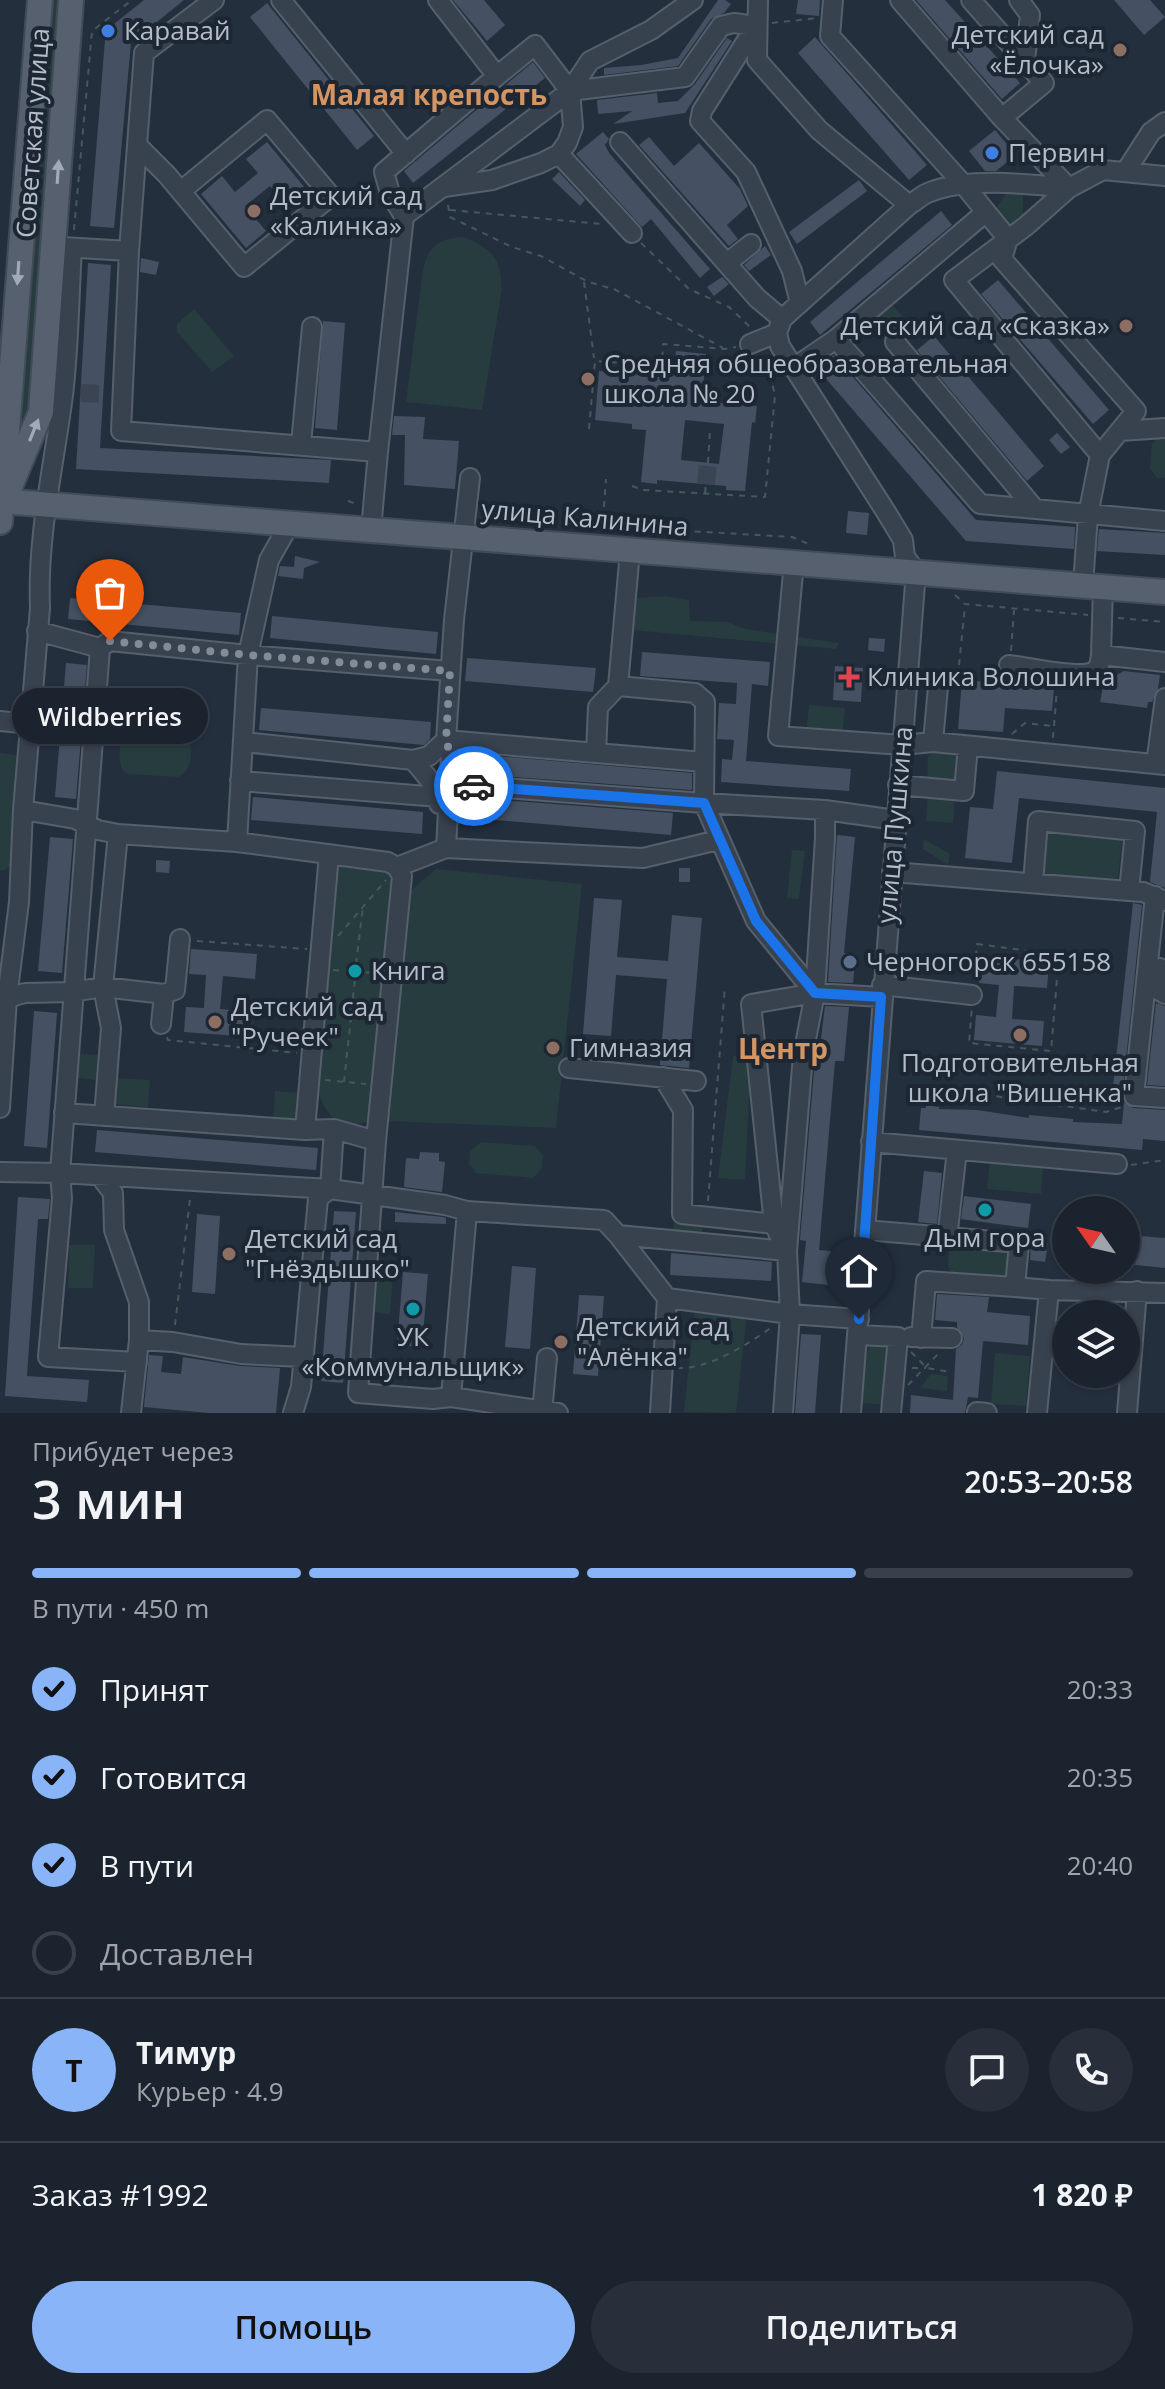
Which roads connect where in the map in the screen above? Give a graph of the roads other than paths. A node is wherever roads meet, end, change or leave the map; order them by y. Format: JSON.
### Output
{"nodes":[{"id":1,"x":40,"y":0,"type":"edge"},
{"id":2,"x":71,"y":0,"type":"edge"},
{"id":3,"x":281,"y":0,"type":"edge"},
{"id":4,"x":438,"y":0,"type":"edge"},
{"id":5,"x":693,"y":0,"type":"edge"},
{"id":6,"x":758,"y":0,"type":"edge"},
{"id":7,"x":900,"y":0,"type":"edge"},
{"id":8,"x":971,"y":0,"type":"edge"},
{"id":9,"x":1019,"y":0,"type":"edge"},
{"id":10,"x":211,"y":1,"type":"edge"},
{"id":11,"x":832,"y":10,"type":"edge"},
{"id":12,"x":756,"y":26,"type":"junction"},
{"id":13,"x":1025,"y":61,"type":"junction"},
{"id":14,"x":497,"y":76,"type":"junction"},
{"id":15,"x":570,"y":91,"type":"junction"},
{"id":16,"x":1002,"y":118,"type":"junction"},
{"id":17,"x":1165,"y":122,"type":"edge"},
{"id":18,"x":620,"y":142,"type":"dead end"},
{"id":19,"x":137,"y":145,"type":"junction"},
{"id":20,"x":406,"y":154,"type":"junction"},
{"id":21,"x":559,"y":154,"type":"junction"},
{"id":22,"x":1126,"y":171,"type":"junction"},
{"id":23,"x":1165,"y":176,"type":"edge"},
{"id":24,"x":964,"y":185,"type":"junction"},
{"id":25,"x":440,"y":187,"type":"junction"},
{"id":26,"x":1069,"y":188,"type":"junction"},
{"id":27,"x":181,"y":191,"type":"junction"},
{"id":28,"x":909,"y":205,"type":"junction"},
{"id":29,"x":986,"y":212,"type":"junction"},
{"id":30,"x":404,"y":216,"type":"junction"},
{"id":31,"x":632,"y":233,"type":"road end"},
{"id":32,"x":1008,"y":239,"type":"junction"},
{"id":33,"x":751,"y":244,"type":"dead end"},
{"id":34,"x":62,"y":247,"type":"junction"},
{"id":35,"x":129,"y":251,"type":"junction"},
{"id":36,"x":727,"y":263,"type":"junction"},
{"id":37,"x":800,"y":303,"type":"junction"},
{"id":38,"x":312,"y":327,"type":"dead end"},
{"id":39,"x":768,"y":334,"type":"junction"},
{"id":40,"x":836,"y":339,"type":"junction"},
{"id":41,"x":895,"y":342,"type":"dead end"},
{"id":42,"x":793,"y":368,"type":"junction"},
{"id":43,"x":103,"y":394,"type":"tunnel mouth"},
{"id":44,"x":123,"y":395,"type":"junction"},
{"id":45,"x":1165,"y":428,"type":"edge"},
{"id":46,"x":1120,"y":431,"type":"junction"},
{"id":47,"x":301,"y":444,"type":"junction"},
{"id":48,"x":378,"y":452,"type":"junction"},
{"id":49,"x":1100,"y":455,"type":"junction"},
{"id":50,"x":470,"y":478,"type":"dead end"},
{"id":51,"x":46,"y":506,"type":"junction"},
{"id":52,"x":1,"y":508,"type":"edge"},
{"id":53,"x":1034,"y":508,"type":"junction"},
{"id":54,"x":1088,"y":515,"type":"junction"},
{"id":55,"x":372,"y":520,"type":"junction"},
{"id":56,"x":1165,"y":521,"type":"edge"},
{"id":57,"x":290,"y":523,"type":"junction"},
{"id":58,"x":464,"y":527,"type":"junction"},
{"id":59,"x":630,"y":551,"type":"junction"},
{"id":60,"x":794,"y":562,"type":"junction"},
{"id":61,"x":916,"y":571,"type":"junction"},
{"id":62,"x":1093,"y":586,"type":"junction"},
{"id":63,"x":1165,"y":592,"type":"edge"},
{"id":64,"x":37,"y":631,"type":"junction"},
{"id":65,"x":100,"y":648,"type":"junction"},
{"id":66,"x":248,"y":655,"type":"junction"},
{"id":67,"x":1101,"y":655,"type":"junction"},
{"id":68,"x":1165,"y":662,"type":"edge"},
{"id":69,"x":1009,"y":665,"type":"dead end"},
{"id":70,"x":450,"y":671,"type":"junction"},
{"id":71,"x":618,"y":686,"type":"junction"},
{"id":72,"x":938,"y":687,"type":"dead end"},
{"id":73,"x":1165,"y":698,"type":"edge"},
{"id":74,"x":0,"y":721,"type":"edge"},
{"id":75,"x":29,"y":724,"type":"junction"},
{"id":76,"x":446,"y":740,"type":"junction"},
{"id":77,"x":244,"y":742,"type":"junction"},
{"id":78,"x":933,"y":742,"type":"junction"},
{"id":79,"x":902,"y":745,"type":"junction"},
{"id":80,"x":968,"y":746,"type":"junction"},
{"id":81,"x":596,"y":753,"type":"junction"},
{"id":82,"x":413,"y":760,"type":"junction"},
{"id":83,"x":704,"y":762,"type":"junction"},
{"id":84,"x":1160,"y":764,"type":"edge"},
{"id":85,"x":240,"y":781,"type":"junction"},
{"id":86,"x":898,"y":785,"type":"junction"},
{"id":87,"x":445,"y":790,"type":"junction"},
{"id":88,"x":704,"y":803,"type":"junction"},
{"id":89,"x":23,"y":810,"type":"junction"},
{"id":90,"x":825,"y":810,"type":"junction"},
{"id":91,"x":896,"y":820,"type":"junction"},
{"id":92,"x":86,"y":823,"type":"junction"},
{"id":93,"x":118,"y":834,"type":"junction"},
{"id":94,"x":718,"y":840,"type":"junction"},
{"id":95,"x":237,"y":842,"type":"junction"},
{"id":96,"x":441,"y":849,"type":"junction"},
{"id":97,"x":329,"y":854,"type":"junction"},
{"id":98,"x":397,"y":867,"type":"junction"},
{"id":99,"x":892,"y":872,"type":"junction"},
{"id":100,"x":1033,"y":883,"type":"junction"},
{"id":101,"x":1129,"y":891,"type":"junction"},
{"id":102,"x":1160,"y":899,"type":"edge"},
{"id":103,"x":9,"y":901,"type":"edge"},
{"id":104,"x":1165,"y":913,"type":"edge"},
{"id":105,"x":180,"y":939,"type":"road end"},
{"id":106,"x":103,"y":987,"type":"junction"},
{"id":107,"x":882,"y":991,"type":"junction"},
{"id":108,"x":72,"y":992,"type":"junction"},
{"id":109,"x":815,"y":993,"type":"junction"},
{"id":110,"x":164,"y":994,"type":"junction"},
{"id":111,"x":1165,"y":994,"type":"edge"},
{"id":112,"x":972,"y":995,"type":"road end"},
{"id":113,"x":7,"y":998,"type":"junction"},
{"id":114,"x":161,"y":1024,"type":"road end"},
{"id":115,"x":569,"y":1068,"type":"dead end"},
{"id":116,"x":663,"y":1077,"type":"junction"},
{"id":117,"x":696,"y":1081,"type":"dead end"},
{"id":118,"x":1165,"y":1098,"type":"edge"},
{"id":119,"x":0,"y":1108,"type":"edge"},
{"id":120,"x":64,"y":1113,"type":"junction"},
{"id":121,"x":104,"y":1116,"type":"junction"},
{"id":122,"x":334,"y":1129,"type":"junction"},
{"id":123,"x":305,"y":1130,"type":"junction"},
{"id":124,"x":376,"y":1141,"type":"junction"},
{"id":125,"x":871,"y":1142,"type":"junction"},
{"id":126,"x":957,"y":1150,"type":"junction"},
{"id":127,"x":1117,"y":1164,"type":"road end"},
{"id":128,"x":0,"y":1172,"type":"edge"},
{"id":129,"x":60,"y":1173,"type":"junction"},
{"id":130,"x":100,"y":1176,"type":"junction"},
{"id":131,"x":330,"y":1189,"type":"junction"},
{"id":132,"x":372,"y":1196,"type":"junction"},
{"id":133,"x":467,"y":1211,"type":"junction"},
{"id":134,"x":774,"y":1224,"type":"junction"},
{"id":135,"x":865,"y":1230,"type":"junction"},
{"id":136,"x":618,"y":1235,"type":"junction"},
{"id":137,"x":947,"y":1239,"type":"junction"},
{"id":138,"x":787,"y":1251,"type":"junction"},
{"id":139,"x":1015,"y":1287,"type":"junction"},
{"id":140,"x":1049,"y":1290,"type":"junction"},
{"id":141,"x":1137,"y":1291,"type":"junction"},
{"id":142,"x":1165,"y":1293,"type":"edge"},
{"id":143,"x":667,"y":1298,"type":"junction"},
{"id":144,"x":790,"y":1314,"type":"junction"},
{"id":145,"x":859,"y":1327,"type":"junction"},
{"id":146,"x":898,"y":1337,"type":"junction"},
{"id":147,"x":921,"y":1338,"type":"junction"},
{"id":148,"x":952,"y":1338,"type":"dead end"},
{"id":149,"x":139,"y":1340,"type":"junction"},
{"id":150,"x":303,"y":1357,"type":"junction"},
{"id":151,"x":547,"y":1358,"type":"dead end"},
{"id":152,"x":137,"y":1362,"type":"junction"},
{"id":153,"x":439,"y":1403,"type":"edge"},
{"id":154,"x":131,"y":1413,"type":"edge"},
{"id":155,"x":293,"y":1413,"type":"edge"},
{"id":156,"x":547,"y":1413,"type":"edge"},
{"id":157,"x":660,"y":1413,"type":"edge"},
{"id":158,"x":783,"y":1413,"type":"edge"},
{"id":159,"x":851,"y":1413,"type":"edge"},
{"id":160,"x":891,"y":1413,"type":"edge"},
{"id":161,"x":1037,"y":1413,"type":"edge"},
{"id":162,"x":1127,"y":1413,"type":"edge"}],
"edges":[{"from":1,"to":52,"type":"main road","name":"Советская улица","one_way":true},
{"from":34,"to":2,"type":"main road","name":"Советская улица","one_way":true},
{"from":3,"to":20,"type":"street"},
{"from":4,"to":14,"type":"street"},
{"from":5,"to":15,"type":"street"},
{"from":6,"to":12,"type":"street"},
{"from":7,"to":16,"type":"street"},
{"from":8,"to":13,"type":"street"},
{"from":9,"to":13,"type":"street"},
{"from":10,"to":19,"type":"street"},
{"from":11,"to":24,"type":"street"},
{"from":12,"to":15,"type":"street"},
{"from":12,"to":28,"type":"street"},
{"from":12,"to":37,"type":"street"},
{"from":13,"to":16,"type":"street"},
{"from":14,"to":15,"type":"street"},
{"from":14,"to":20,"type":"street"},
{"from":15,"to":21,"type":"street"},
{"from":15,"to":25,"type":"street"},
{"from":16,"to":26,"type":"street"},
{"from":17,"to":22,"type":"street"},
{"from":18,"to":36,"type":"street"},
{"from":19,"to":27,"type":"street"},
{"from":19,"to":35,"type":"street"},
{"from":20,"to":30,"type":"street"},
{"from":21,"to":25,"type":"street"},
{"from":21,"to":31,"type":"street"},
{"from":22,"to":23,"type":"street"},
{"from":22,"to":26,"type":"street"},
{"from":24,"to":26,"type":"street"},
{"from":24,"to":28,"type":"street"},
{"from":24,"to":29,"type":"street"},
{"from":25,"to":30,"type":"street"},
{"from":26,"to":32,"type":"street"},
{"from":27,"to":27,"type":"street"},
{"from":28,"to":37,"type":"street"},
{"from":29,"to":32,"type":"street"},
{"from":29,"to":40,"type":"street"},
{"from":30,"to":48,"type":"street"},
{"from":32,"to":46,"type":"street"},
{"from":32,"to":49,"type":"street"},
{"from":33,"to":36,"type":"street"},
{"from":34,"to":35,"type":"street"},
{"from":34,"to":51,"type":"street"},
{"from":52,"to":34,"type":"main road","name":"Советская улица","one_way":true},
{"from":35,"to":44,"type":"street"},
{"from":36,"to":39,"type":"street"},
{"from":37,"to":39,"type":"street"},
{"from":38,"to":47,"type":"street"},
{"from":39,"to":42,"type":"street"},
{"from":40,"to":42,"type":"street"},
{"from":40,"to":53,"type":"street"},
{"from":41,"to":53,"type":"street"},
{"from":42,"to":61,"type":"street"},
{"from":43,"to":44,"type":"street"},
{"from":44,"to":47,"type":"street"},
{"from":45,"to":46,"type":"street"},
{"from":46,"to":49,"type":"street"},
{"from":47,"to":48,"type":"street"},
{"from":48,"to":55,"type":"street"},
{"from":49,"to":54,"type":"street"},
{"from":50,"to":58,"type":"street"},
{"from":51,"to":52,"type":"main road","name":"улица Калинина"},
{"from":51,"to":57,"type":"main road","name":"улица Калинина"},
{"from":51,"to":64,"type":"street"},
{"from":53,"to":54,"type":"street"},
{"from":54,"to":56,"type":"street"},
{"from":54,"to":62,"type":"street"},
{"from":55,"to":57,"type":"main road","name":"улица Калинина"},
{"from":55,"to":58,"type":"main road","name":"улица Калинина"},
{"from":57,"to":66,"type":"street"},
{"from":58,"to":59,"type":"main road","name":"улица Калинина"},
{"from":58,"to":70,"type":"street"},
{"from":59,"to":60,"type":"main road","name":"улица Калинина"},
{"from":59,"to":71,"type":"street"},
{"from":60,"to":61,"type":"main road","name":"улица Калинина"},
{"from":60,"to":79,"type":"street"},
{"from":61,"to":62,"type":"main road","name":"улица Калинина"},
{"from":61,"to":79,"type":"street","name":"улица Пушкина"},
{"from":62,"to":63,"type":"main road","name":"улица Калинина"},
{"from":62,"to":67,"type":"street"},
{"from":64,"to":65,"type":"street"},
{"from":64,"to":75,"type":"street"},
{"from":65,"to":66,"type":"street"},
{"from":65,"to":92,"type":"street"},
{"from":66,"to":70,"type":"street"},
{"from":66,"to":77,"type":"street"},
{"from":67,"to":68,"type":"street"},
{"from":67,"to":69,"type":"street"},
{"from":70,"to":76,"type":"street"},
{"from":71,"to":81,"type":"street"},
{"from":71,"to":83,"type":"street"},
{"from":72,"to":78,"type":"street"},
{"from":73,"to":84,"type":"street"},
{"from":74,"to":75,"type":"street"},
{"from":75,"to":89,"type":"street"},
{"from":76,"to":81,"type":"street"},
{"from":76,"to":82,"type":"street"},
{"from":76,"to":87,"type":"street"},
{"from":77,"to":82,"type":"street"},
{"from":77,"to":85,"type":"street"},
{"from":78,"to":79,"type":"street"},
{"from":78,"to":80,"type":"street"},
{"from":79,"to":86,"type":"street","name":"улица Пушкина"},
{"from":80,"to":84,"type":"street"},
{"from":80,"to":86,"type":"street"},
{"from":81,"to":83,"type":"street"},
{"from":82,"to":87,"type":"street"},
{"from":83,"to":88,"type":"street"},
{"from":85,"to":87,"type":"street"},
{"from":85,"to":95,"type":"street"},
{"from":86,"to":91,"type":"street","name":"улица Пушкина"},
{"from":87,"to":88,"type":"street"},
{"from":87,"to":96,"type":"street"},
{"from":88,"to":90,"type":"street"},
{"from":88,"to":94,"type":"street"},
{"from":89,"to":92,"type":"street"},
{"from":89,"to":103,"type":"street"},
{"from":90,"to":91,"type":"street"},
{"from":90,"to":109,"type":"street"},
{"from":91,"to":99,"type":"street","name":"улица Пушкина"},
{"from":92,"to":93,"type":"street"},
{"from":92,"to":108,"type":"street"},
{"from":93,"to":95,"type":"street"},
{"from":93,"to":106,"type":"street"},
{"from":94,"to":96,"type":"street"},
{"from":94,"to":109,"type":"street"},
{"from":95,"to":97,"type":"street"},
{"from":96,"to":98,"type":"street"},
{"from":97,"to":98,"type":"street"},
{"from":97,"to":123,"type":"street"},
{"from":98,"to":124,"type":"street"},
{"from":99,"to":100,"type":"street"},
{"from":99,"to":107,"type":"street","name":"улица Пушкина"},
{"from":100,"to":101,"type":"street"},
{"from":100,"to":101,"type":"street"},
{"from":101,"to":102,"type":"street"},
{"from":102,"to":118,"type":"street"},
{"from":103,"to":113,"type":"street"},
{"from":104,"to":111,"type":"street"},
{"from":105,"to":110,"type":"street"},
{"from":106,"to":108,"type":"street"},
{"from":106,"to":110,"type":"street"},
{"from":106,"to":121,"type":"street"},
{"from":107,"to":109,"type":"street"},
{"from":107,"to":112,"type":"street"},
{"from":107,"to":125,"type":"street","name":"улица Пушкина"},
{"from":108,"to":113,"type":"street"},
{"from":108,"to":120,"type":"street"},
{"from":109,"to":134,"type":"street"},
{"from":109,"to":138,"type":"street"},
{"from":110,"to":114,"type":"street"},
{"from":113,"to":119,"type":"street"},
{"from":115,"to":116,"type":"street"},
{"from":116,"to":117,"type":"street"},
{"from":116,"to":134,"type":"street"},
{"from":120,"to":121,"type":"street"},
{"from":120,"to":129,"type":"street"},
{"from":121,"to":123,"type":"street"},
{"from":122,"to":123,"type":"street"},
{"from":122,"to":124,"type":"street"},
{"from":122,"to":131,"type":"street"},
{"from":124,"to":132,"type":"street"},
{"from":125,"to":126,"type":"street"},
{"from":125,"to":135,"type":"street","name":"улица Пушкина"},
{"from":126,"to":127,"type":"street"},
{"from":126,"to":137,"type":"street"},
{"from":128,"to":129,"type":"street"},
{"from":129,"to":130,"type":"street"},
{"from":129,"to":152,"type":"street"},
{"from":130,"to":131,"type":"street"},
{"from":130,"to":149,"type":"street"},
{"from":131,"to":132,"type":"street"},
{"from":131,"to":150,"type":"street"},
{"from":132,"to":133,"type":"street"},
{"from":132,"to":153,"type":"street"},
{"from":133,"to":136,"type":"street"},
{"from":133,"to":153,"type":"street"},
{"from":134,"to":138,"type":"street"},
{"from":135,"to":137,"type":"street"},
{"from":135,"to":145,"type":"street","name":"улица Пушкина"},
{"from":136,"to":138,"type":"street"},
{"from":136,"to":143,"type":"street"},
{"from":137,"to":139,"type":"street"},
{"from":138,"to":144,"type":"street"},
{"from":139,"to":140,"type":"street"},
{"from":139,"to":147,"type":"street"},
{"from":140,"to":141,"type":"street"},
{"from":140,"to":161,"type":"street"},
{"from":141,"to":142,"type":"street"},
{"from":141,"to":162,"type":"street"},
{"from":143,"to":144,"type":"street"},
{"from":143,"to":157,"type":"street"},
{"from":144,"to":145,"type":"street"},
{"from":144,"to":158,"type":"street"},
{"from":145,"to":146,"type":"street"},
{"from":145,"to":159,"type":"street","name":"улица Пушкина"},
{"from":146,"to":147,"type":"street"},
{"from":146,"to":160,"type":"street"},
{"from":147,"to":148,"type":"street"},
{"from":149,"to":150,"type":"street"},
{"from":149,"to":152,"type":"street"},
{"from":150,"to":155,"type":"street"},
{"from":151,"to":156,"type":"street"},
{"from":152,"to":154,"type":"street"},
{"from":153,"to":156,"type":"street"}]}
